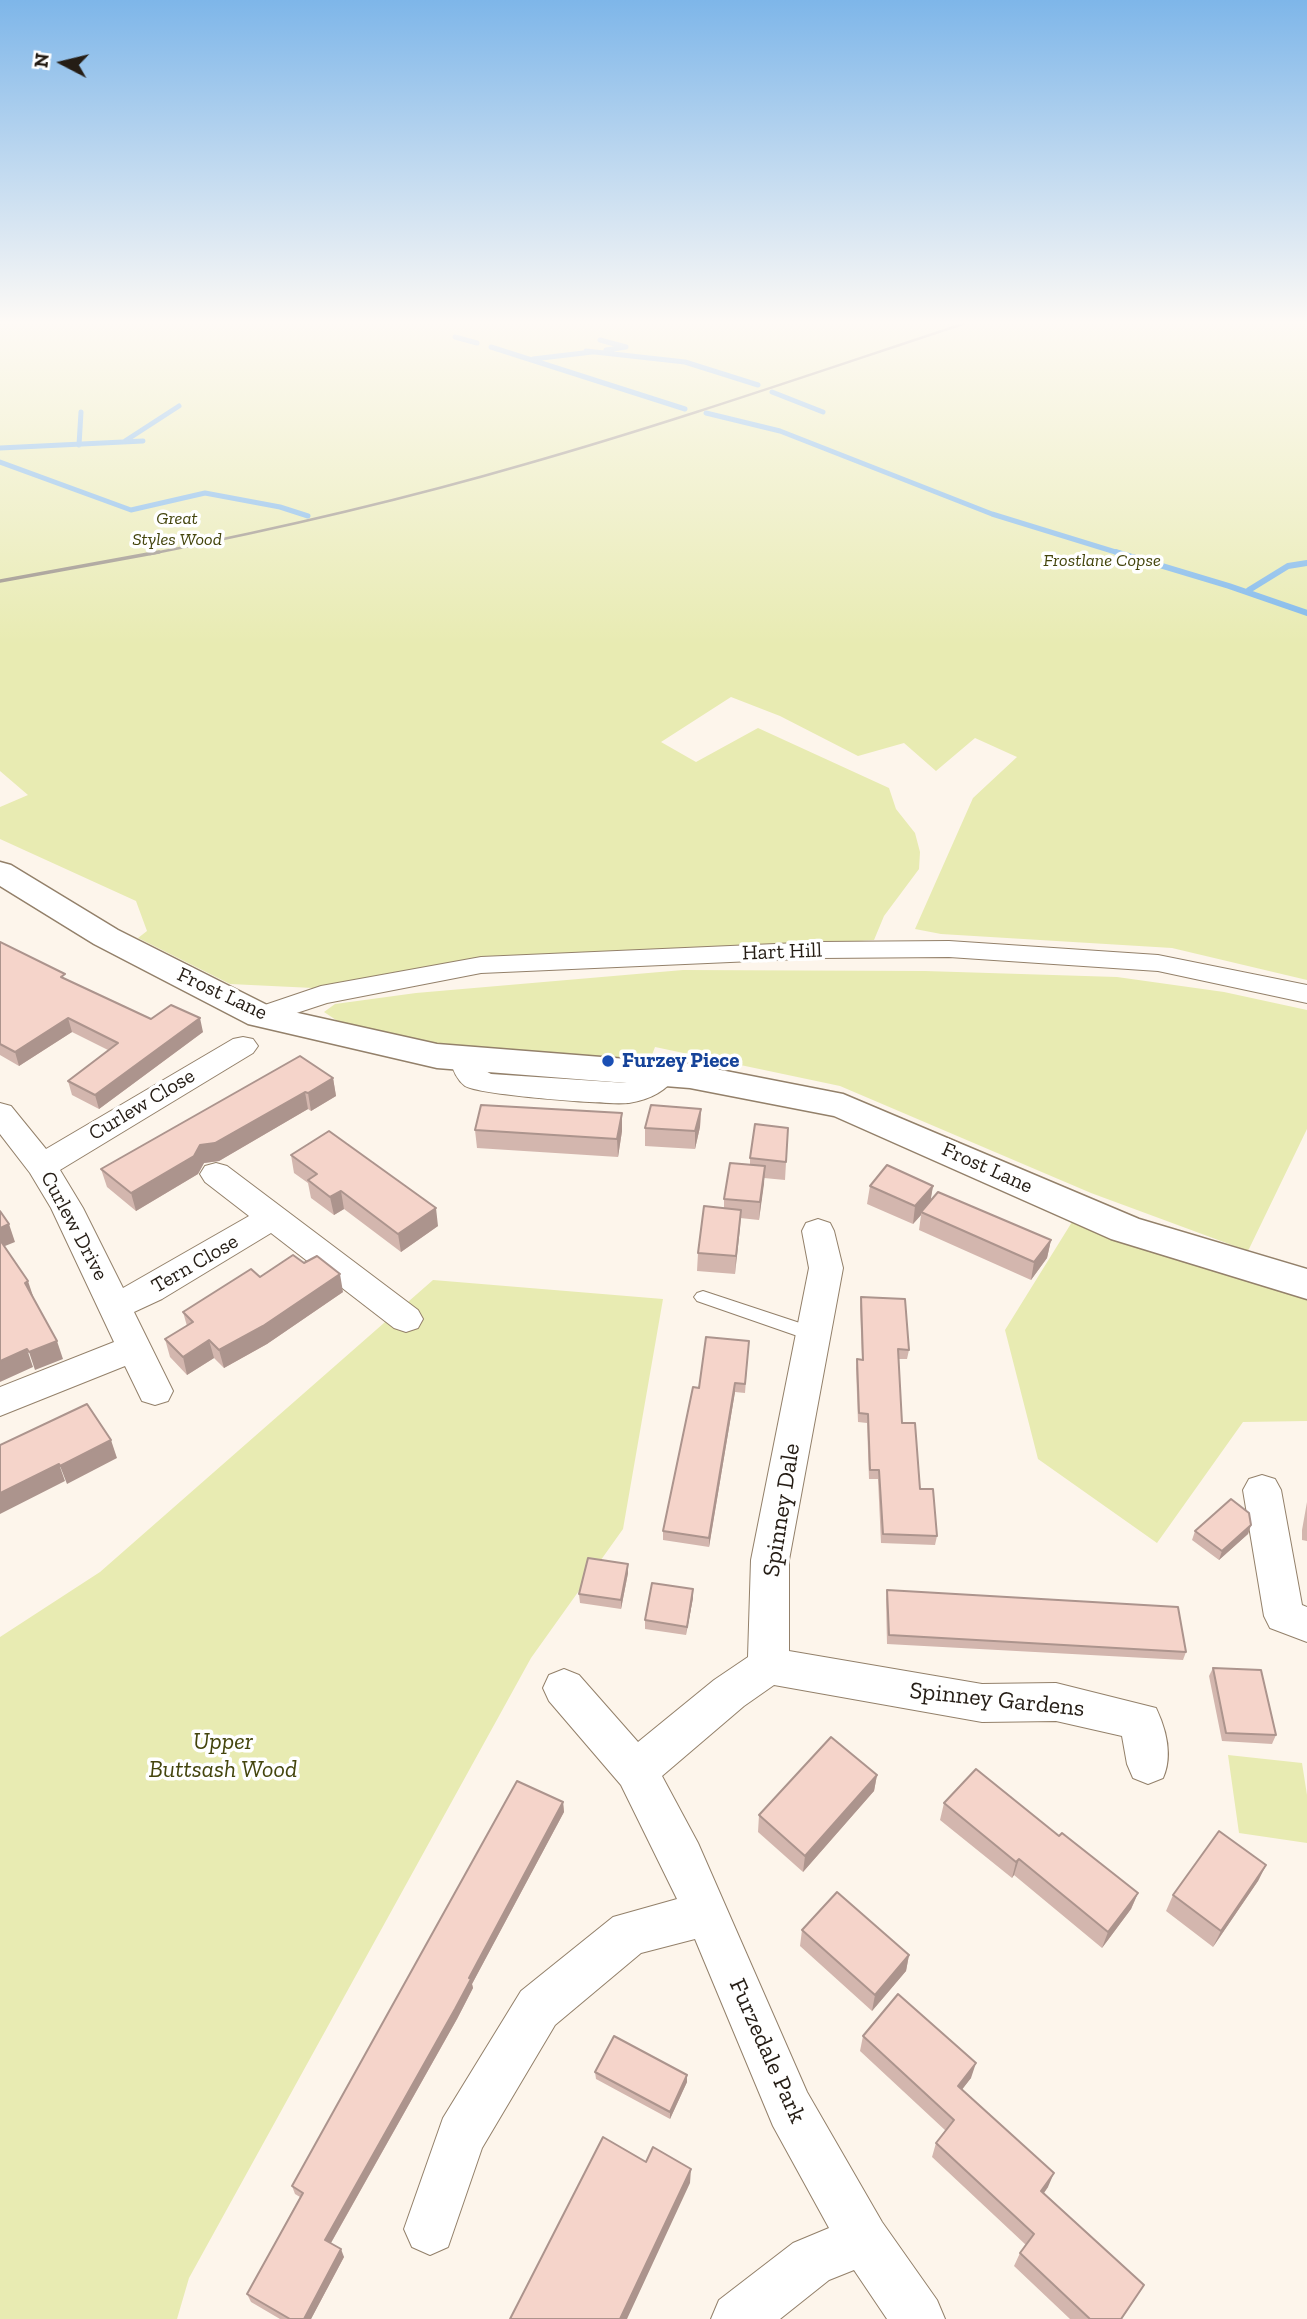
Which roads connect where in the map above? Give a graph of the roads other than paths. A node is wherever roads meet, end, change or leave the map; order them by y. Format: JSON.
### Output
{"nodes":[{"id":1,"x":3,"y":876,"type":"edge"},
{"id":2,"x":1307,"y":994,"type":"edge"},
{"id":3,"x":251,"y":1031,"type":"junction"},
{"id":4,"x":0,"y":1113,"type":"edge"},
{"id":5,"x":42,"y":1166,"type":"junction"},
{"id":6,"x":216,"y":1174,"type":"dead end"},
{"id":7,"x":272,"y":1217,"type":"junction"},
{"id":8,"x":818,"y":1231,"type":"dead end"},
{"id":9,"x":1307,"y":1283,"type":"edge"},
{"id":10,"x":703,"y":1297,"type":"dead end"},
{"id":11,"x":115,"y":1306,"type":"junction"},
{"id":12,"x":406,"y":1319,"type":"dead end"},
{"id":13,"x":812,"y":1334,"type":"junction"},
{"id":14,"x":134,"y":1348,"type":"junction"},
{"id":15,"x":155,"y":1391,"type":"dead end"},
{"id":16,"x":0,"y":1402,"type":"edge"},
{"id":17,"x":1262,"y":1490,"type":"dead end"},
{"id":18,"x":1307,"y":1625,"type":"edge"},
{"id":19,"x":768,"y":1666,"type":"junction"},
{"id":20,"x":564,"y":1688,"type":"dead end"},
{"id":21,"x":1148,"y":1764,"type":"dead end"},
{"id":22,"x":636,"y":1771,"type":"junction"},
{"id":23,"x":708,"y":1914,"type":"junction"},
{"id":24,"x":430,"y":2229,"type":"dead end"},
{"id":25,"x":864,"y":2240,"type":"junction"},
{"id":26,"x":738,"y":2319,"type":"edge"},
{"id":27,"x":918,"y":2319,"type":"edge"}],
"edges":[{"from":1,"to":3,"type":"street","name":"Frost Lane"},
{"from":2,"to":3,"type":"street","name":"Hart Hill"},
{"from":3,"to":5,"type":"street","name":"Curlew Close"},
{"from":3,"to":9,"type":"street","name":"Frost Lane"},
{"from":4,"to":5,"type":"street","name":"Curlew Drive"},
{"from":5,"to":11,"type":"street","name":"Curlew Drive"},
{"from":6,"to":7,"type":"street"},
{"from":7,"to":11,"type":"street","name":"Tern Close"},
{"from":7,"to":12,"type":"street"},
{"from":8,"to":13,"type":"street","name":"Spinney Dale"},
{"from":10,"to":13,"type":"lane"},
{"from":11,"to":14,"type":"street","name":"Curlew Drive"},
{"from":13,"to":19,"type":"street","name":"Spinney Dale"},
{"from":14,"to":15,"type":"street","name":"Curlew Drive"},
{"from":14,"to":16,"type":"street"},
{"from":17,"to":18,"type":"street"},
{"from":19,"to":21,"type":"street","name":"Spinney Gardens"},
{"from":19,"to":22,"type":"street"},
{"from":20,"to":22,"type":"street","name":"Furzedale Park"},
{"from":22,"to":23,"type":"street","name":"Furzedale Park"},
{"from":23,"to":24,"type":"street"},
{"from":23,"to":25,"type":"street","name":"Furzedale Park"},
{"from":25,"to":26,"type":"street"},
{"from":25,"to":27,"type":"street","name":"Furzedale Park"}]}
